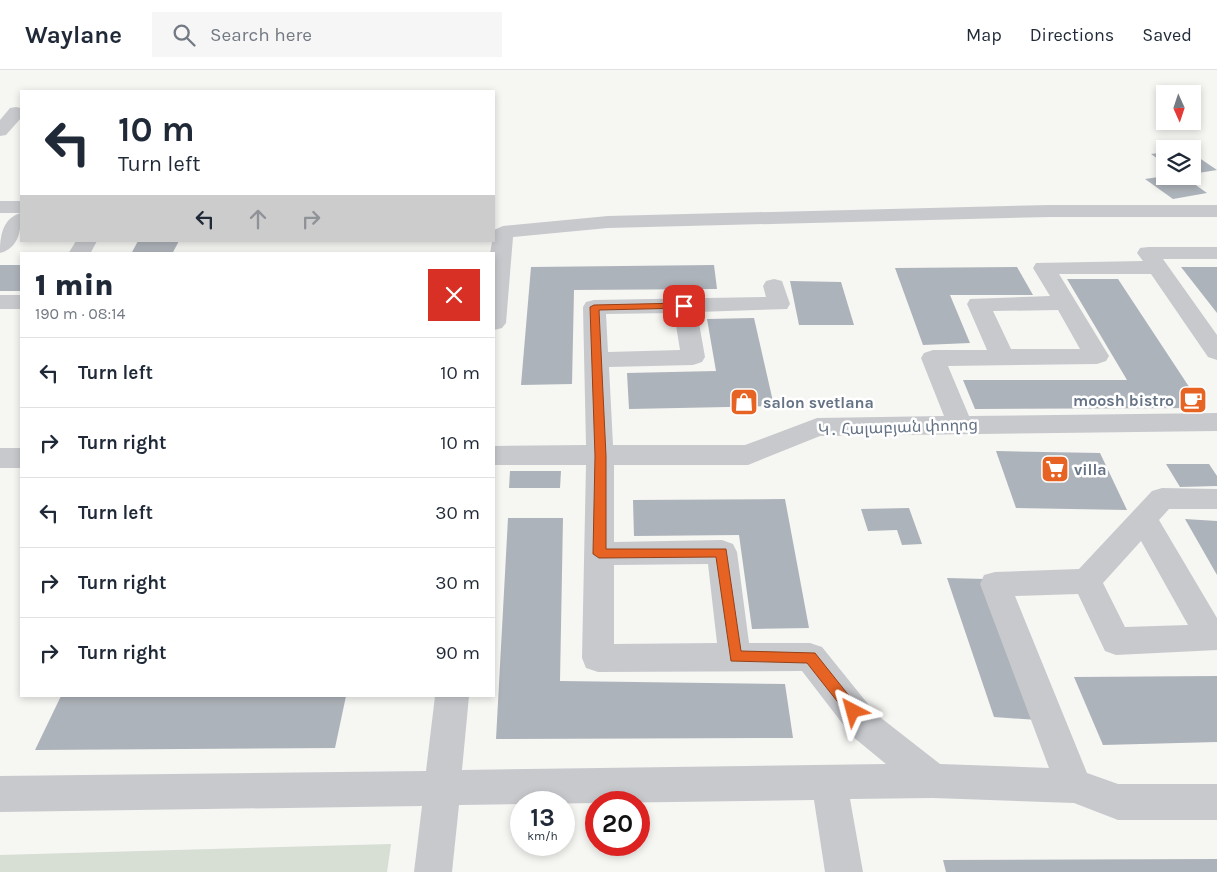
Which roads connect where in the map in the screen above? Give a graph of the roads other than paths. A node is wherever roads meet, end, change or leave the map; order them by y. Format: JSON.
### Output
{"nodes":[{"id":1,"x":12,"y":111,"type":"edge"},
{"id":2,"x":0,"y":131,"type":"edge"},
{"id":3,"x":0,"y":207,"type":"edge"},
{"id":4,"x":20,"y":207,"type":"edge"},
{"id":5,"x":1217,"y":211,"type":"edge"},
{"id":6,"x":20,"y":220,"type":"edge"},
{"id":7,"x":498,"y":231,"type":"edge"},
{"id":8,"x":1184,"y":232,"type":"junction"},
{"id":9,"x":0,"y":247,"type":"edge"},
{"id":10,"x":1217,"y":253,"type":"edge"},
{"id":11,"x":0,"y":255,"type":"edge"},
{"id":12,"x":20,"y":255,"type":"edge"},
{"id":13,"x":1153,"y":260,"type":"junction"},
{"id":14,"x":774,"y":286,"type":"dead end"},
{"id":15,"x":495,"y":299,"type":"edge"},
{"id":16,"x":0,"y":302,"type":"edge"},
{"id":17,"x":20,"y":302,"type":"edge"},
{"id":18,"x":1065,"y":303,"type":"junction"},
{"id":19,"x":684,"y":306,"type":"junction"},
{"id":20,"x":1217,"y":352,"type":"edge"},
{"id":21,"x":1004,"y":357,"type":"junction"},
{"id":22,"x":596,"y":360,"type":"junction"},
{"id":23,"x":1217,"y":422,"type":"edge"},
{"id":24,"x":960,"y":425,"type":"junction"},
{"id":25,"x":495,"y":455,"type":"edge"},
{"id":26,"x":600,"y":456,"type":"junction"},
{"id":27,"x":0,"y":458,"type":"edge"},
{"id":28,"x":20,"y":458,"type":"edge"},
{"id":29,"x":1217,"y":498,"type":"edge"},
{"id":30,"x":1143,"y":519,"type":"junction"},
{"id":31,"x":599,"y":554,"type":"junction"},
{"id":32,"x":1087,"y":582,"type":"junction"},
{"id":33,"x":735,"y":657,"type":"junction"},
{"id":34,"x":452,"y":697,"type":"edge"},
{"id":35,"x":933,"y":780,"type":"junction"},
{"id":36,"x":829,"y":782,"type":"junction"},
{"id":37,"x":1074,"y":786,"type":"junction"},
{"id":38,"x":442,"y":787,"type":"junction"},
{"id":39,"x":0,"y":794,"type":"edge"},
{"id":40,"x":1217,"y":802,"type":"edge"},
{"id":41,"x":433,"y":872,"type":"edge"},
{"id":42,"x":844,"y":872,"type":"edge"}],
"edges":[{"from":1,"to":2,"type":"street"},
{"from":3,"to":4,"type":"street"},
{"from":5,"to":8,"type":"street"},
{"from":6,"to":9,"type":"street"},
{"from":7,"to":8,"type":"street"},
{"from":7,"to":15,"type":"street"},
{"from":8,"to":10,"type":"street"},
{"from":8,"to":13,"type":"street"},
{"from":11,"to":12,"type":"street"},
{"from":13,"to":18,"type":"street"},
{"from":13,"to":20,"type":"street"},
{"from":14,"to":19,"type":"street"},
{"from":16,"to":17,"type":"street"},
{"from":18,"to":21,"type":"street"},
{"from":18,"to":21,"type":"street"},
{"from":19,"to":22,"type":"street"},
{"from":19,"to":22,"type":"street"},
{"from":21,"to":24,"type":"street"},
{"from":22,"to":26,"type":"street"},
{"from":23,"to":24,"type":"street","name":"Կ․ Հալաբյան փողոց"},
{"from":24,"to":26,"type":"street","name":"Կ․ Հալաբյան փողոց"},
{"from":25,"to":26,"type":"street","name":"Կ․ Հալաբյան փողոց"},
{"from":26,"to":31,"type":"street"},
{"from":27,"to":28,"type":"street"},
{"from":29,"to":30,"type":"street"},
{"from":30,"to":32,"type":"street"},
{"from":30,"to":32,"type":"street"},
{"from":31,"to":33,"type":"street"},
{"from":31,"to":33,"type":"street"},
{"from":32,"to":37,"type":"street"},
{"from":33,"to":35,"type":"street"},
{"from":34,"to":38,"type":"street"},
{"from":35,"to":36,"type":"street"},
{"from":35,"to":37,"type":"street"},
{"from":36,"to":38,"type":"street"},
{"from":36,"to":42,"type":"street"},
{"from":37,"to":40,"type":"street"},
{"from":38,"to":39,"type":"street"},
{"from":38,"to":41,"type":"street"}]}
